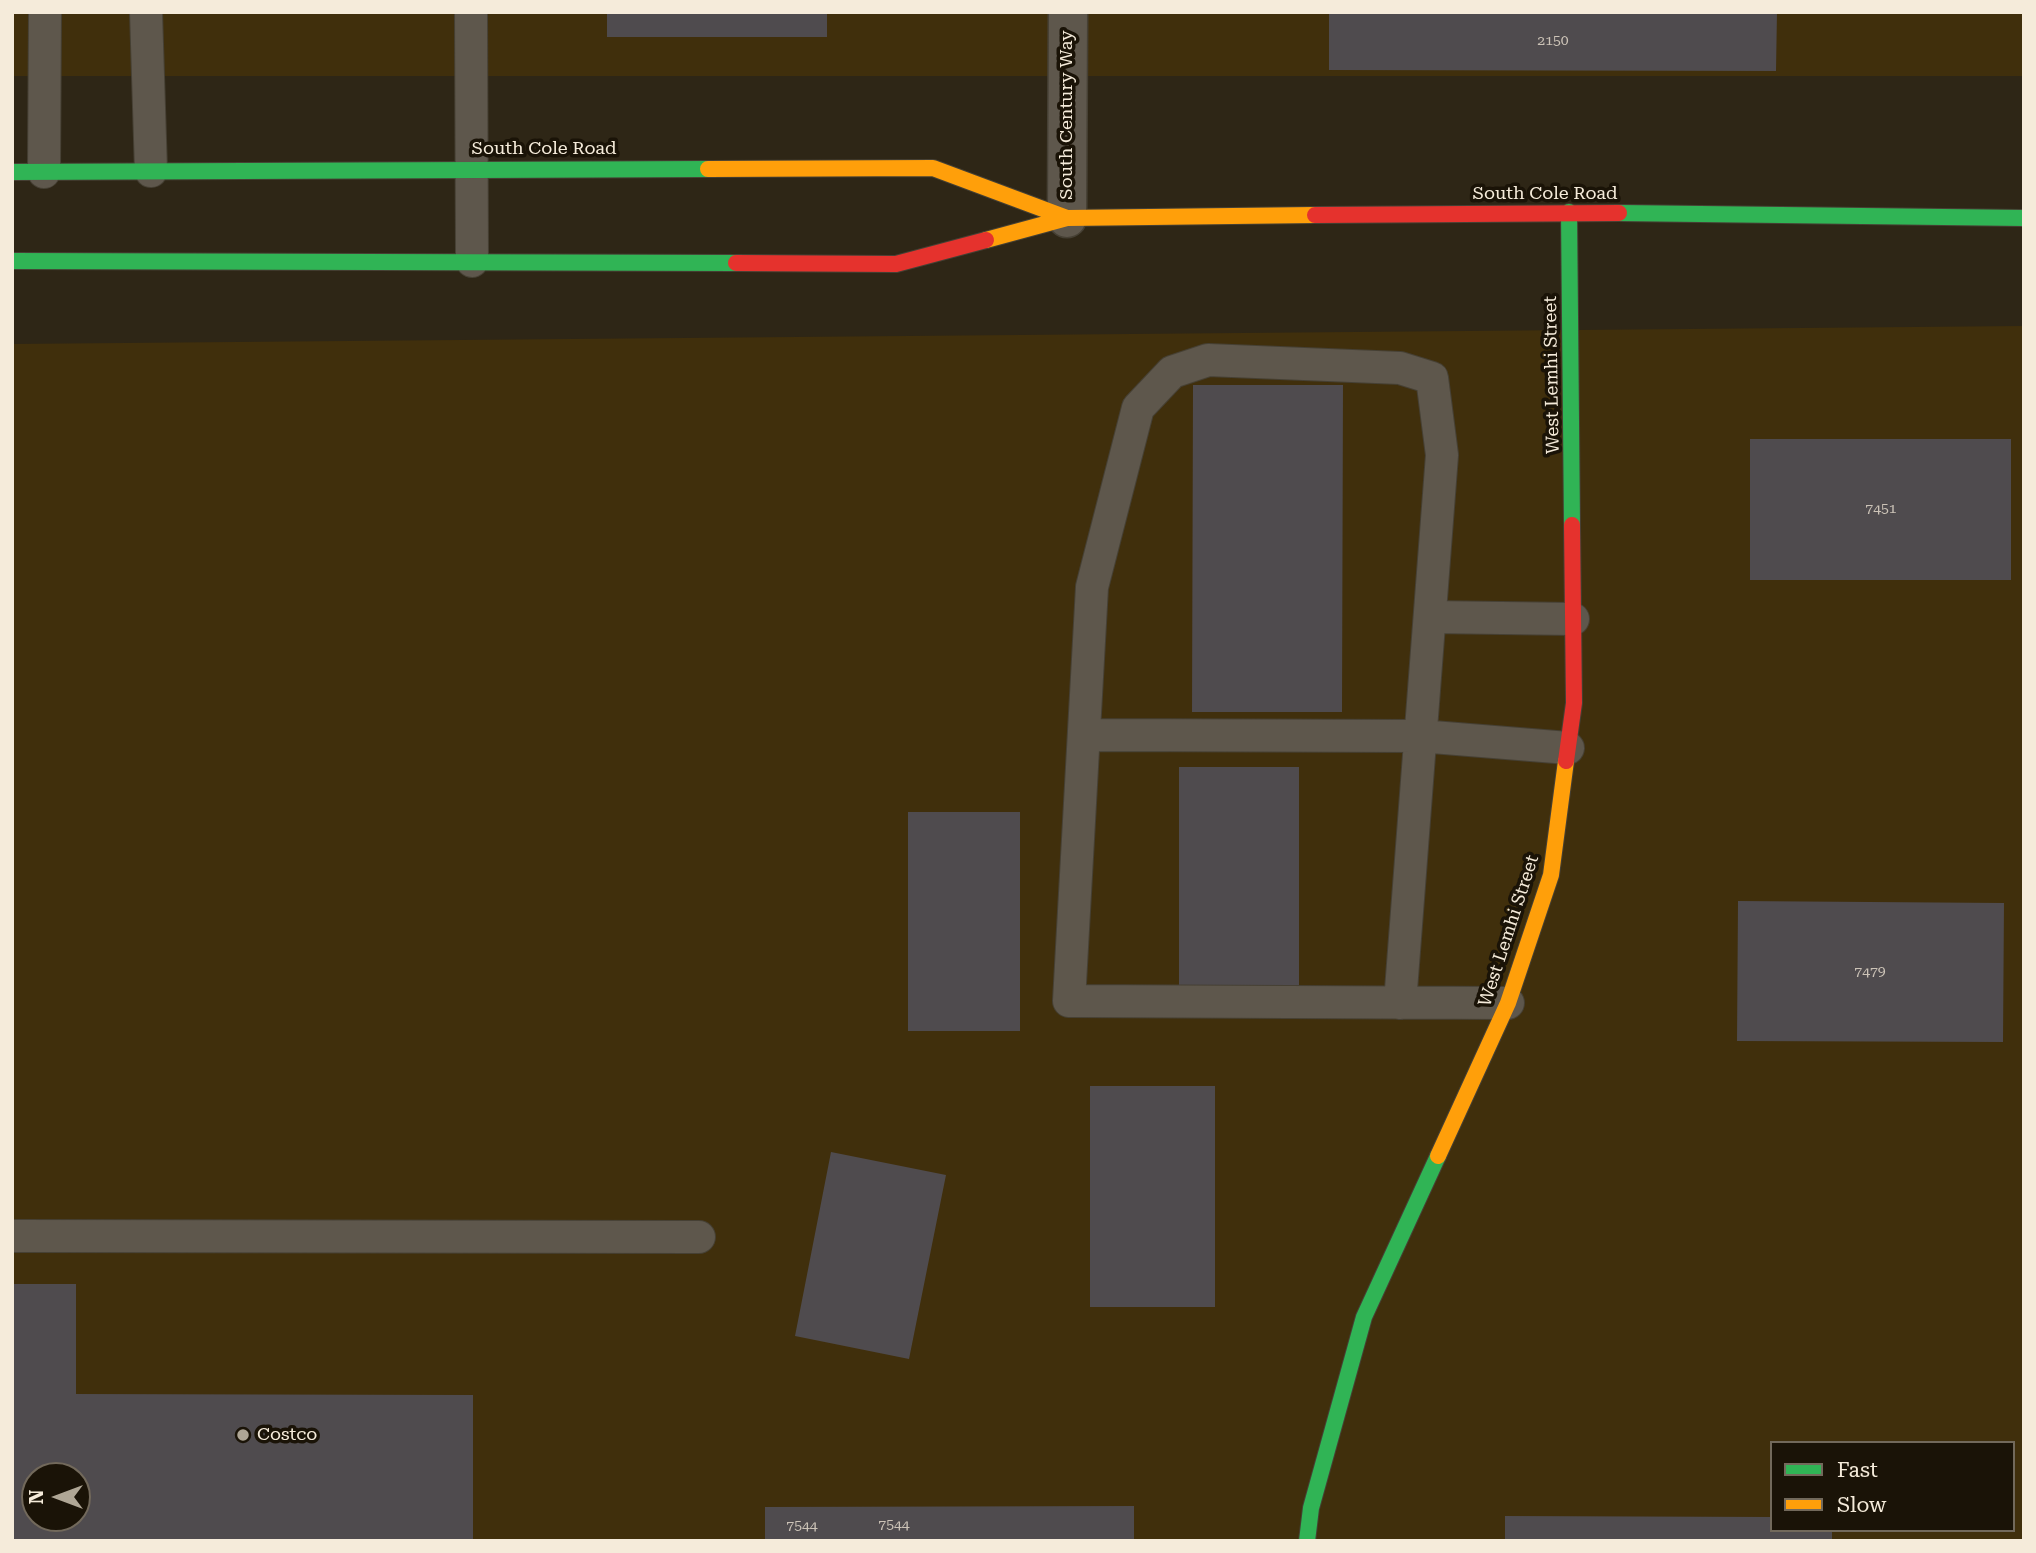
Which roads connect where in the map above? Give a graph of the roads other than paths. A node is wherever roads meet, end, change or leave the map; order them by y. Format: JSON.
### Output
{"nodes":[{"id":1,"x":45,"y":12,"type":"edge"},
{"id":2,"x":146,"y":12,"type":"edge"},
{"id":3,"x":471,"y":12,"type":"edge"},
{"id":4,"x":1068,"y":12,"type":"edge"},
{"id":5,"x":470,"y":169,"type":"junction"},
{"id":6,"x":151,"y":171,"type":"junction"},
{"id":7,"x":12,"y":172,"type":"edge"},
{"id":8,"x":44,"y":172,"type":"junction"},
{"id":9,"x":1569,"y":212,"type":"junction"},
{"id":10,"x":1067,"y":218,"type":"junction"},
{"id":11,"x":2024,"y":218,"type":"edge"},
{"id":12,"x":12,"y":261,"type":"edge"},
{"id":13,"x":472,"y":261,"type":"junction"},
{"id":14,"x":1430,"y":617,"type":"junction"},
{"id":15,"x":1573,"y":619,"type":"junction"},
{"id":16,"x":1084,"y":735,"type":"junction"},
{"id":17,"x":1420,"y":736,"type":"junction"},
{"id":18,"x":1568,"y":748,"type":"junction"},
{"id":19,"x":1400,"y":1003,"type":"junction"},
{"id":20,"x":1508,"y":1003,"type":"junction"},
{"id":21,"x":12,"y":1236,"type":"edge"},
{"id":22,"x":699,"y":1237,"type":"dead end"},
{"id":23,"x":1307,"y":1541,"type":"edge"}],
"edges":[{"from":1,"to":8,"type":"lane"},
{"from":2,"to":6,"type":"lane"},
{"from":3,"to":5,"type":"lane"},
{"from":4,"to":10,"type":"street","name":"South Century Way"},
{"from":5,"to":6,"type":"main road","name":"South Cole Road"},
{"from":5,"to":10,"type":"main road","name":"South Cole Road"},
{"from":5,"to":13,"type":"lane"},
{"from":6,"to":8,"type":"main road","name":"South Cole Road"},
{"from":7,"to":8,"type":"main road","name":"South Cole Road"},
{"from":9,"to":10,"type":"main road","name":"South Cole Road"},
{"from":9,"to":11,"type":"main road","name":"South Cole Road"},
{"from":9,"to":15,"type":"main road","name":"West Lemhi Street"},
{"from":10,"to":13,"type":"main road","name":"South Cole Road"},
{"from":12,"to":13,"type":"main road","name":"South Cole Road"},
{"from":14,"to":15,"type":"lane"},
{"from":14,"to":16,"type":"lane"},
{"from":14,"to":17,"type":"lane"},
{"from":15,"to":18,"type":"main road","name":"West Lemhi Street"},
{"from":16,"to":17,"type":"lane"},
{"from":16,"to":19,"type":"lane"},
{"from":17,"to":18,"type":"lane"},
{"from":17,"to":19,"type":"lane"},
{"from":18,"to":20,"type":"main road","name":"West Lemhi Street"},
{"from":19,"to":20,"type":"lane"},
{"from":20,"to":23,"type":"main road","name":"West Lemhi Street"},
{"from":21,"to":22,"type":"lane"}]}
